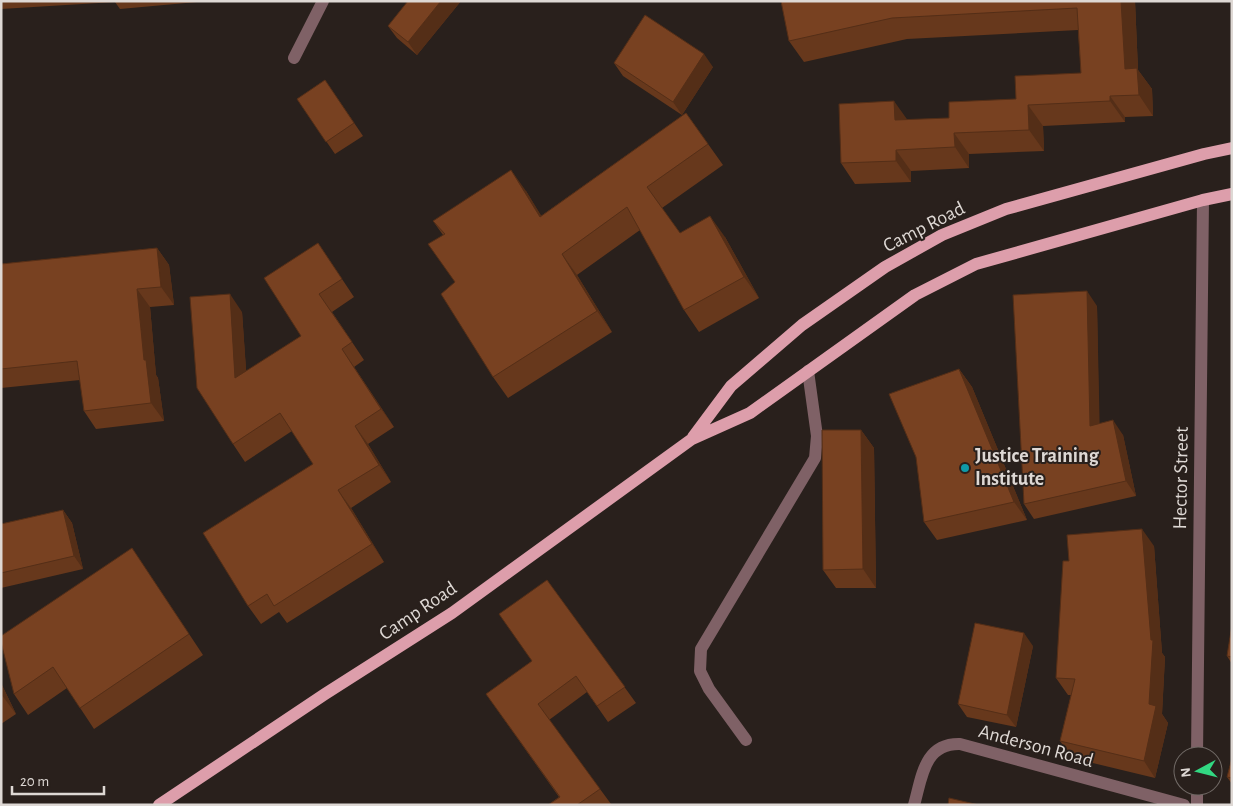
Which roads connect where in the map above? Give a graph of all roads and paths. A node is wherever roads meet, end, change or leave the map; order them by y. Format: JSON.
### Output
{"nodes":[{"id":1,"x":323,"y":1,"type":"edge"},
{"id":2,"x":294,"y":58,"type":"dead end"},
{"id":3,"x":1232,"y":148,"type":"edge"},
{"id":4,"x":1232,"y":194,"type":"edge"},
{"id":5,"x":1202,"y":200,"type":"junction"},
{"id":6,"x":808,"y":371,"type":"junction"},
{"id":7,"x":692,"y":440,"type":"junction"},
{"id":8,"x":746,"y":740,"type":"dead end"},
{"id":9,"x":1197,"y":746,"type":"edge"},
{"id":10,"x":159,"y":805,"type":"edge"},
{"id":11,"x":914,"y":805,"type":"edge"},
{"id":12,"x":1184,"y":805,"type":"edge"}],
"edges":[{"from":1,"to":2,"type":"street"},
{"from":3,"to":7,"type":"main road","name":"Camp Road"},
{"from":4,"to":5,"type":"main road","name":"Camp Road"},
{"from":5,"to":6,"type":"main road","name":"Camp Road"},
{"from":5,"to":9,"type":"street","name":"Hector Street"},
{"from":6,"to":7,"type":"main road","name":"Camp Road"},
{"from":6,"to":8,"type":"street"},
{"from":7,"to":10,"type":"main road","name":"Camp Road"},
{"from":11,"to":12,"type":"street","name":"Anderson Road"}]}
